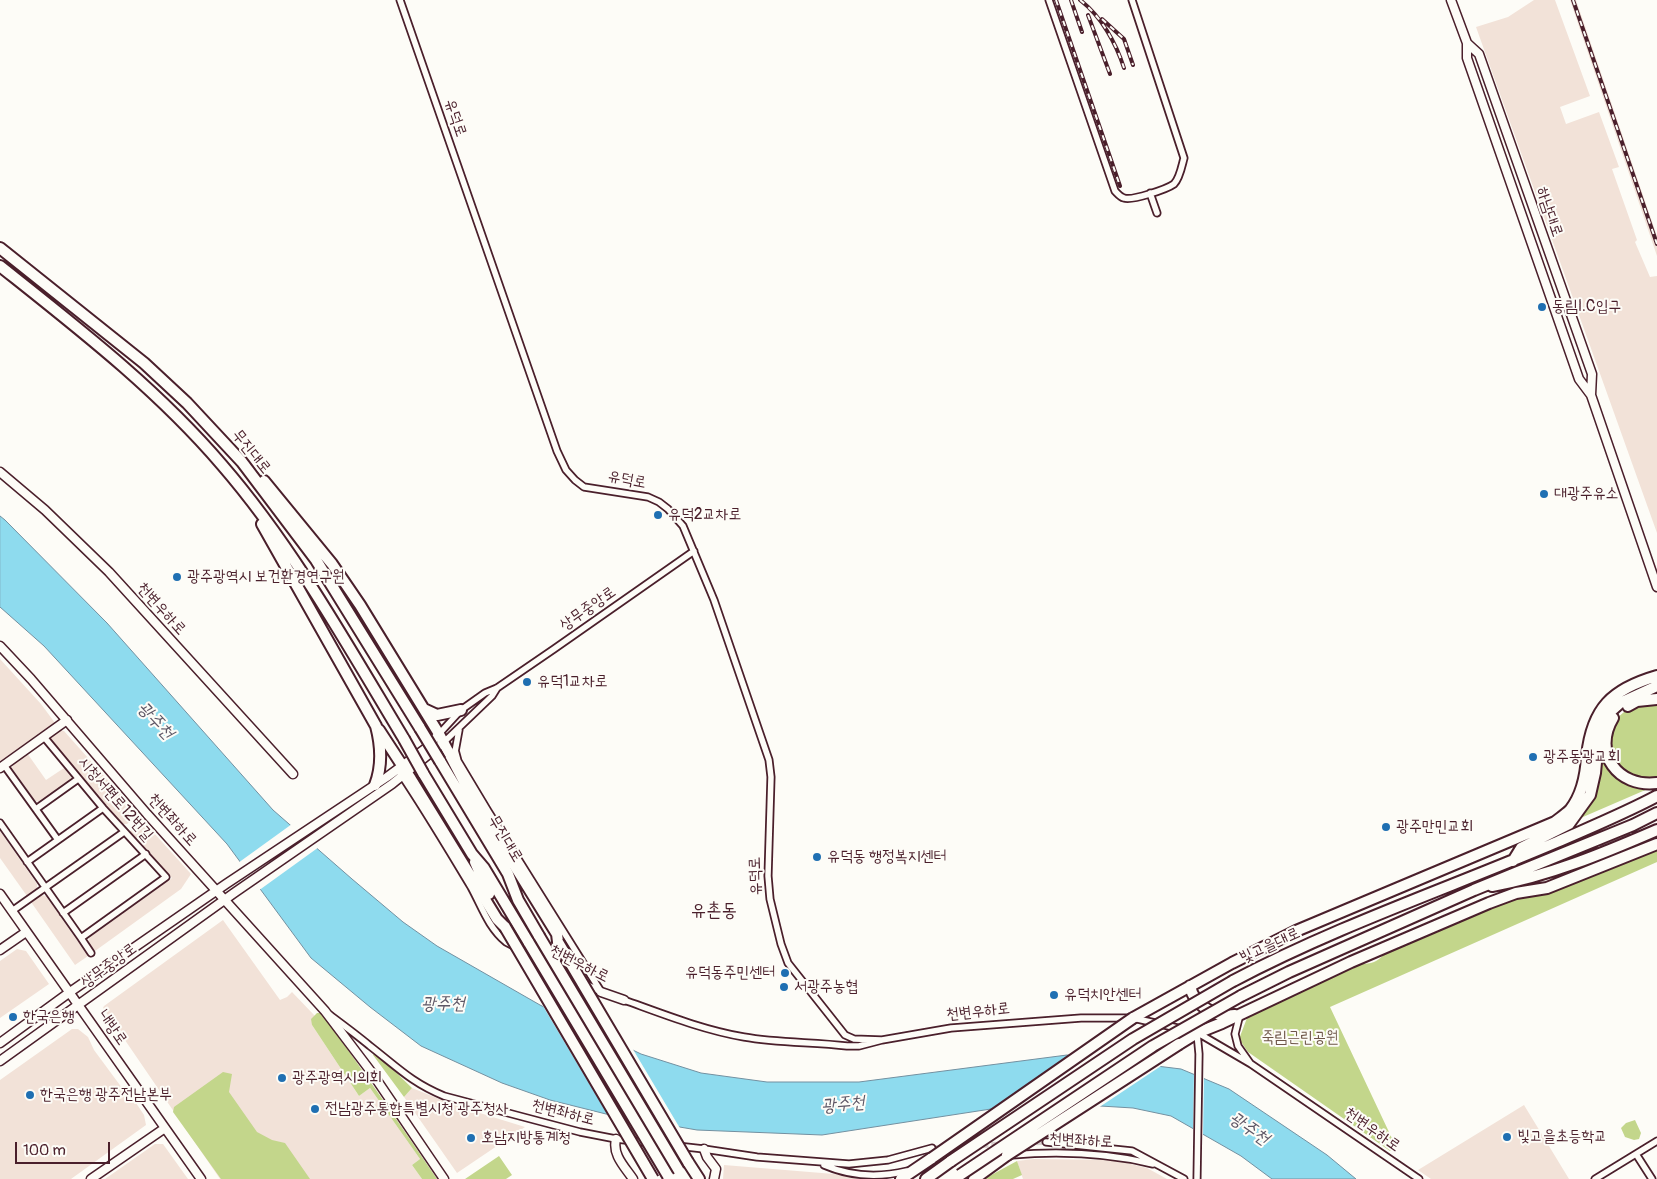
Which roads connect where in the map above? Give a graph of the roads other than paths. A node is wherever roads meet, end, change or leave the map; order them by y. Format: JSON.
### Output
{"nodes":[{"id":1,"x":400,"y":0,"type":"edge"},
{"id":2,"x":1050,"y":0,"type":"edge"},
{"id":3,"x":1132,"y":0,"type":"edge"},
{"id":4,"x":1452,"y":0,"type":"edge"},
{"id":5,"x":1468,"y":43,"type":"junction"},
{"id":6,"x":1150,"y":193,"type":"junction"},
{"id":7,"x":1157,"y":213,"type":"dead end"},
{"id":8,"x":0,"y":248,"type":"edge"},
{"id":9,"x":0,"y":266,"type":"edge"},
{"id":10,"x":1591,"y":395,"type":"junction"},
{"id":11,"x":242,"y":462,"type":"junction"},
{"id":12,"x":0,"y":472,"type":"edge"},
{"id":13,"x":255,"y":506,"type":"junction"},
{"id":14,"x":694,"y":551,"type":"junction"},
{"id":15,"x":1657,"y":587,"type":"edge"},
{"id":16,"x":0,"y":646,"type":"edge"},
{"id":17,"x":1657,"y":676,"type":"edge"},
{"id":18,"x":1657,"y":686,"type":"edge"},
{"id":19,"x":497,"y":688,"type":"junction"},
{"id":20,"x":1657,"y":692,"type":"edge"},
{"id":21,"x":1657,"y":699,"type":"edge"},
{"id":22,"x":1637,"y":700,"type":"junction"},
{"id":23,"x":424,"y":710,"type":"junction"},
{"id":24,"x":461,"y":710,"type":"junction"},
{"id":25,"x":67,"y":720,"type":"junction"},
{"id":26,"x":376,"y":726,"type":"junction"},
{"id":27,"x":459,"y":730,"type":"junction"},
{"id":28,"x":44,"y":737,"type":"junction"},
{"id":29,"x":441,"y":738,"type":"junction"},
{"id":30,"x":455,"y":750,"type":"junction"},
{"id":31,"x":453,"y":761,"type":"junction"},
{"id":32,"x":2,"y":766,"type":"edge"},
{"id":33,"x":402,"y":771,"type":"junction"},
{"id":34,"x":293,"y":774,"type":"dead end"},
{"id":35,"x":78,"y":779,"type":"junction"},
{"id":36,"x":1657,"y":783,"type":"edge"},
{"id":37,"x":375,"y":785,"type":"junction"},
{"id":38,"x":1657,"y":796,"type":"edge"},
{"id":39,"x":103,"y":808,"type":"junction"},
{"id":40,"x":36,"y":809,"type":"junction"},
{"id":41,"x":1657,"y":813,"type":"edge"},
{"id":42,"x":0,"y":823,"type":"edge"},
{"id":43,"x":1657,"y":830,"type":"edge"},
{"id":44,"x":124,"y":832,"type":"junction"},
{"id":45,"x":58,"y":840,"type":"junction"},
{"id":46,"x":1657,"y":844,"type":"edge"},
{"id":47,"x":146,"y":854,"type":"junction"},
{"id":48,"x":472,"y":854,"type":"junction"},
{"id":49,"x":1513,"y":861,"type":"junction"},
{"id":50,"x":27,"y":862,"type":"junction"},
{"id":51,"x":508,"y":874,"type":"junction"},
{"id":52,"x":45,"y":887,"type":"junction"},
{"id":53,"x":217,"y":890,"type":"junction"},
{"id":54,"x":1474,"y":890,"type":"junction"},
{"id":55,"x":0,"y":894,"type":"edge"},
{"id":56,"x":225,"y":900,"type":"junction"},
{"id":57,"x":12,"y":911,"type":"junction"},
{"id":58,"x":63,"y":913,"type":"junction"},
{"id":59,"x":505,"y":927,"type":"junction"},
{"id":60,"x":26,"y":932,"type":"junction"},
{"id":61,"x":81,"y":938,"type":"junction"},
{"id":62,"x":558,"y":942,"type":"junction"},
{"id":63,"x":0,"y":950,"type":"edge"},
{"id":64,"x":91,"y":953,"type":"dead end"},
{"id":65,"x":1190,"y":986,"type":"junction"},
{"id":66,"x":70,"y":992,"type":"junction"},
{"id":67,"x":601,"y":992,"type":"junction"},
{"id":68,"x":624,"y":1000,"type":"joint"},
{"id":69,"x":79,"y":1005,"type":"junction"},
{"id":70,"x":325,"y":1010,"type":"junction"},
{"id":71,"x":1240,"y":1014,"type":"junction"},
{"id":72,"x":1133,"y":1018,"type":"junction"},
{"id":73,"x":1197,"y":1033,"type":"junction"},
{"id":74,"x":882,"y":1040,"type":"junction"},
{"id":75,"x":0,"y":1043,"type":"edge"},
{"id":76,"x":0,"y":1061,"type":"edge"},
{"id":77,"x":1251,"y":1064,"type":"junction"},
{"id":78,"x":165,"y":1128,"type":"junction"},
{"id":79,"x":616,"y":1139,"type":"junction"},
{"id":80,"x":1657,"y":1141,"type":"edge"},
{"id":81,"x":1046,"y":1142,"type":"tunnel mouth"},
{"id":82,"x":704,"y":1149,"type":"junction"},
{"id":83,"x":932,"y":1153,"type":"junction"},
{"id":84,"x":1636,"y":1154,"type":"junction"},
{"id":85,"x":1007,"y":1155,"type":"junction"},
{"id":86,"x":818,"y":1163,"type":"junction"},
{"id":87,"x":1153,"y":1164,"type":"junction"},
{"id":88,"x":914,"y":1169,"type":"junction"},
{"id":89,"x":682,"y":1175,"type":"edge"},
{"id":90,"x":957,"y":1177,"type":"edge"},
{"id":91,"x":669,"y":1178,"type":"edge"},
{"id":92,"x":91,"y":1179,"type":"edge"},
{"id":93,"x":201,"y":1179,"type":"edge"},
{"id":94,"x":444,"y":1179,"type":"edge"},
{"id":95,"x":633,"y":1179,"type":"edge"},
{"id":96,"x":653,"y":1179,"type":"edge"},
{"id":97,"x":698,"y":1179,"type":"edge"},
{"id":98,"x":714,"y":1179,"type":"edge"},
{"id":99,"x":900,"y":1179,"type":"edge"},
{"id":100,"x":926,"y":1179,"type":"edge"},
{"id":101,"x":974,"y":1179,"type":"edge"},
{"id":102,"x":1184,"y":1179,"type":"edge"},
{"id":103,"x":1196,"y":1179,"type":"edge"},
{"id":104,"x":1419,"y":1179,"type":"edge"},
{"id":105,"x":1595,"y":1179,"type":"edge"},
{"id":106,"x":1652,"y":1179,"type":"edge"}],
"edges":[{"from":1,"to":14,"type":"street","name":"유덕로"},
{"from":2,"to":6,"type":"street"},
{"from":3,"to":6,"type":"street"},
{"from":4,"to":5,"type":"street","name":"하남대로"},
{"from":5,"to":10,"type":"street","name":"하남대로"},
{"from":5,"to":10,"type":"street","name":"하남대로"},
{"from":6,"to":7,"type":"street"},
{"from":8,"to":11,"type":"highway","name":"무진대로"},
{"from":9,"to":13,"type":"highway","name":"무진대로"},
{"from":10,"to":15,"type":"street","name":"하남대로"},
{"from":11,"to":23,"type":"highway"},
{"from":11,"to":51,"type":"highway","name":"무진대로","bridge":true},
{"from":12,"to":34,"type":"street","name":"천변우하로"},
{"from":13,"to":26,"type":"highway"},
{"from":13,"to":48,"type":"highway","name":"무진대로","bridge":true},
{"from":14,"to":19,"type":"street","name":"상무중앙로"},
{"from":14,"to":74,"type":"street","name":"유덕로"},
{"from":16,"to":25,"type":"street","name":"천변좌하로"},
{"from":17,"to":65,"type":"highway"},
{"from":18,"to":49,"type":"highway"},
{"from":19,"to":24,"type":"street","name":"상무중앙로"},
{"from":19,"to":27,"type":"street","name":"상무중앙로"},
{"from":20,"to":22,"type":"highway"},
{"from":21,"to":22,"type":"highway"},
{"from":22,"to":36,"type":"highway"},
{"from":23,"to":24,"type":"highway"},
{"from":23,"to":29,"type":"highway"},
{"from":24,"to":29,"type":"street","name":"상무중앙로"},
{"from":25,"to":28,"type":"street"},
{"from":25,"to":53,"type":"street","name":"천변좌하로"},
{"from":26,"to":33,"type":"highway"},
{"from":26,"to":37,"type":"highway"},
{"from":27,"to":29,"type":"street","name":"상무중앙로"},
{"from":27,"to":30,"type":"street"},
{"from":28,"to":32,"type":"street"},
{"from":28,"to":35,"type":"street","name":"시청서편로12번길"},
{"from":29,"to":31,"type":"highway"},
{"from":29,"to":33,"type":"street","name":"상무중앙로"},
{"from":30,"to":31,"type":"street"},
{"from":30,"to":67,"type":"street"},
{"from":31,"to":62,"type":"highway"},
{"from":32,"to":40,"type":"street"},
{"from":33,"to":37,"type":"street","name":"상무중앙로"},
{"from":33,"to":56,"type":"street","name":"상무중앙로"},
{"from":33,"to":59,"type":"highway"},
{"from":33,"to":67,"type":"street","name":"천변우하로"},
{"from":35,"to":39,"type":"street","name":"시청서편로12번길"},
{"from":35,"to":40,"type":"street"},
{"from":37,"to":53,"type":"street","name":"상무중앙로"},
{"from":38,"to":49,"type":"highway","name":"빛고을대로"},
{"from":39,"to":44,"type":"street","name":"시청서편로12번길"},
{"from":39,"to":45,"type":"street"},
{"from":40,"to":45,"type":"street"},
{"from":41,"to":54,"type":"highway","name":"빛고을대로"},
{"from":42,"to":50,"type":"street"},
{"from":43,"to":54,"type":"highway"},
{"from":44,"to":47,"type":"street","name":"시청서편로12번길"},
{"from":44,"to":52,"type":"street"},
{"from":45,"to":50,"type":"street"},
{"from":46,"to":71,"type":"highway"},
{"from":47,"to":58,"type":"street"},
{"from":47,"to":61,"type":"street","name":"시청서편로12번길"},
{"from":48,"to":59,"type":"highway"},
{"from":48,"to":91,"type":"highway","name":"무진대로","bridge":true},
{"from":49,"to":100,"type":"highway","name":"빛고을대로","bridge":true},
{"from":50,"to":52,"type":"street"},
{"from":51,"to":62,"type":"highway"},
{"from":51,"to":89,"type":"highway","name":"무진대로","bridge":true},
{"from":52,"to":57,"type":"street"},
{"from":52,"to":58,"type":"street"},
{"from":53,"to":56,"type":"street","name":"천변좌하로"},
{"from":53,"to":66,"type":"street","name":"상무중앙로"},
{"from":54,"to":90,"type":"highway","name":"빛고을대로","bridge":true},
{"from":55,"to":57,"type":"street","name":"내방로"},
{"from":56,"to":69,"type":"street","name":"상무중앙로"},
{"from":56,"to":70,"type":"street","name":"천변좌하로"},
{"from":57,"to":60,"type":"street","name":"내방로"},
{"from":58,"to":61,"type":"street"},
{"from":59,"to":96,"type":"highway","bridge":true},
{"from":60,"to":63,"type":"street"},
{"from":60,"to":66,"type":"street","name":"내방로"},
{"from":61,"to":64,"type":"street"},
{"from":62,"to":97,"type":"highway","bridge":true},
{"from":65,"to":71,"type":"highway"},
{"from":65,"to":72,"type":"highway"},
{"from":66,"to":69,"type":"street","name":"내방로"},
{"from":66,"to":75,"type":"street","name":"상무중앙로"},
{"from":67,"to":68,"type":"street","name":"천변우하로"},
{"from":68,"to":74,"type":"street","name":"천변우하로"},
{"from":69,"to":76,"type":"street","name":"상무중앙로"},
{"from":69,"to":78,"type":"street","name":"내방로"},
{"from":70,"to":79,"type":"street","name":"천변좌하로"},
{"from":70,"to":94,"type":"street","name":"천변좌하로"},
{"from":71,"to":73,"type":"highway"},
{"from":71,"to":77,"type":"street"},
{"from":72,"to":73,"type":"street","name":"천변우하로"},
{"from":72,"to":74,"type":"street","name":"천변우하로"},
{"from":72,"to":83,"type":"highway","bridge":true},
{"from":73,"to":77,"type":"street","name":"천변우하로"},
{"from":73,"to":85,"type":"highway","bridge":true},
{"from":73,"to":103,"type":"street"},
{"from":77,"to":104,"type":"street","name":"천변우하로"},
{"from":78,"to":92,"type":"street"},
{"from":78,"to":93,"type":"street","name":"내방로"},
{"from":79,"to":82,"type":"street","name":"천변좌하로"},
{"from":79,"to":95,"type":"street"},
{"from":80,"to":84,"type":"street"},
{"from":81,"to":87,"type":"street","name":"천변좌하로"},
{"from":82,"to":86,"type":"street","name":"천변좌하로"},
{"from":82,"to":98,"type":"street"},
{"from":83,"to":86,"type":"street","name":"천변좌하로"},
{"from":83,"to":88,"type":"highway"},
{"from":84,"to":105,"type":"street"},
{"from":84,"to":106,"type":"street"},
{"from":85,"to":87,"type":"street","name":"천변좌하로"},
{"from":85,"to":101,"type":"highway"},
{"from":86,"to":88,"type":"street","name":"천변좌하로"},
{"from":87,"to":102,"type":"street","name":"천변좌하로"},
{"from":88,"to":99,"type":"highway"}]}
